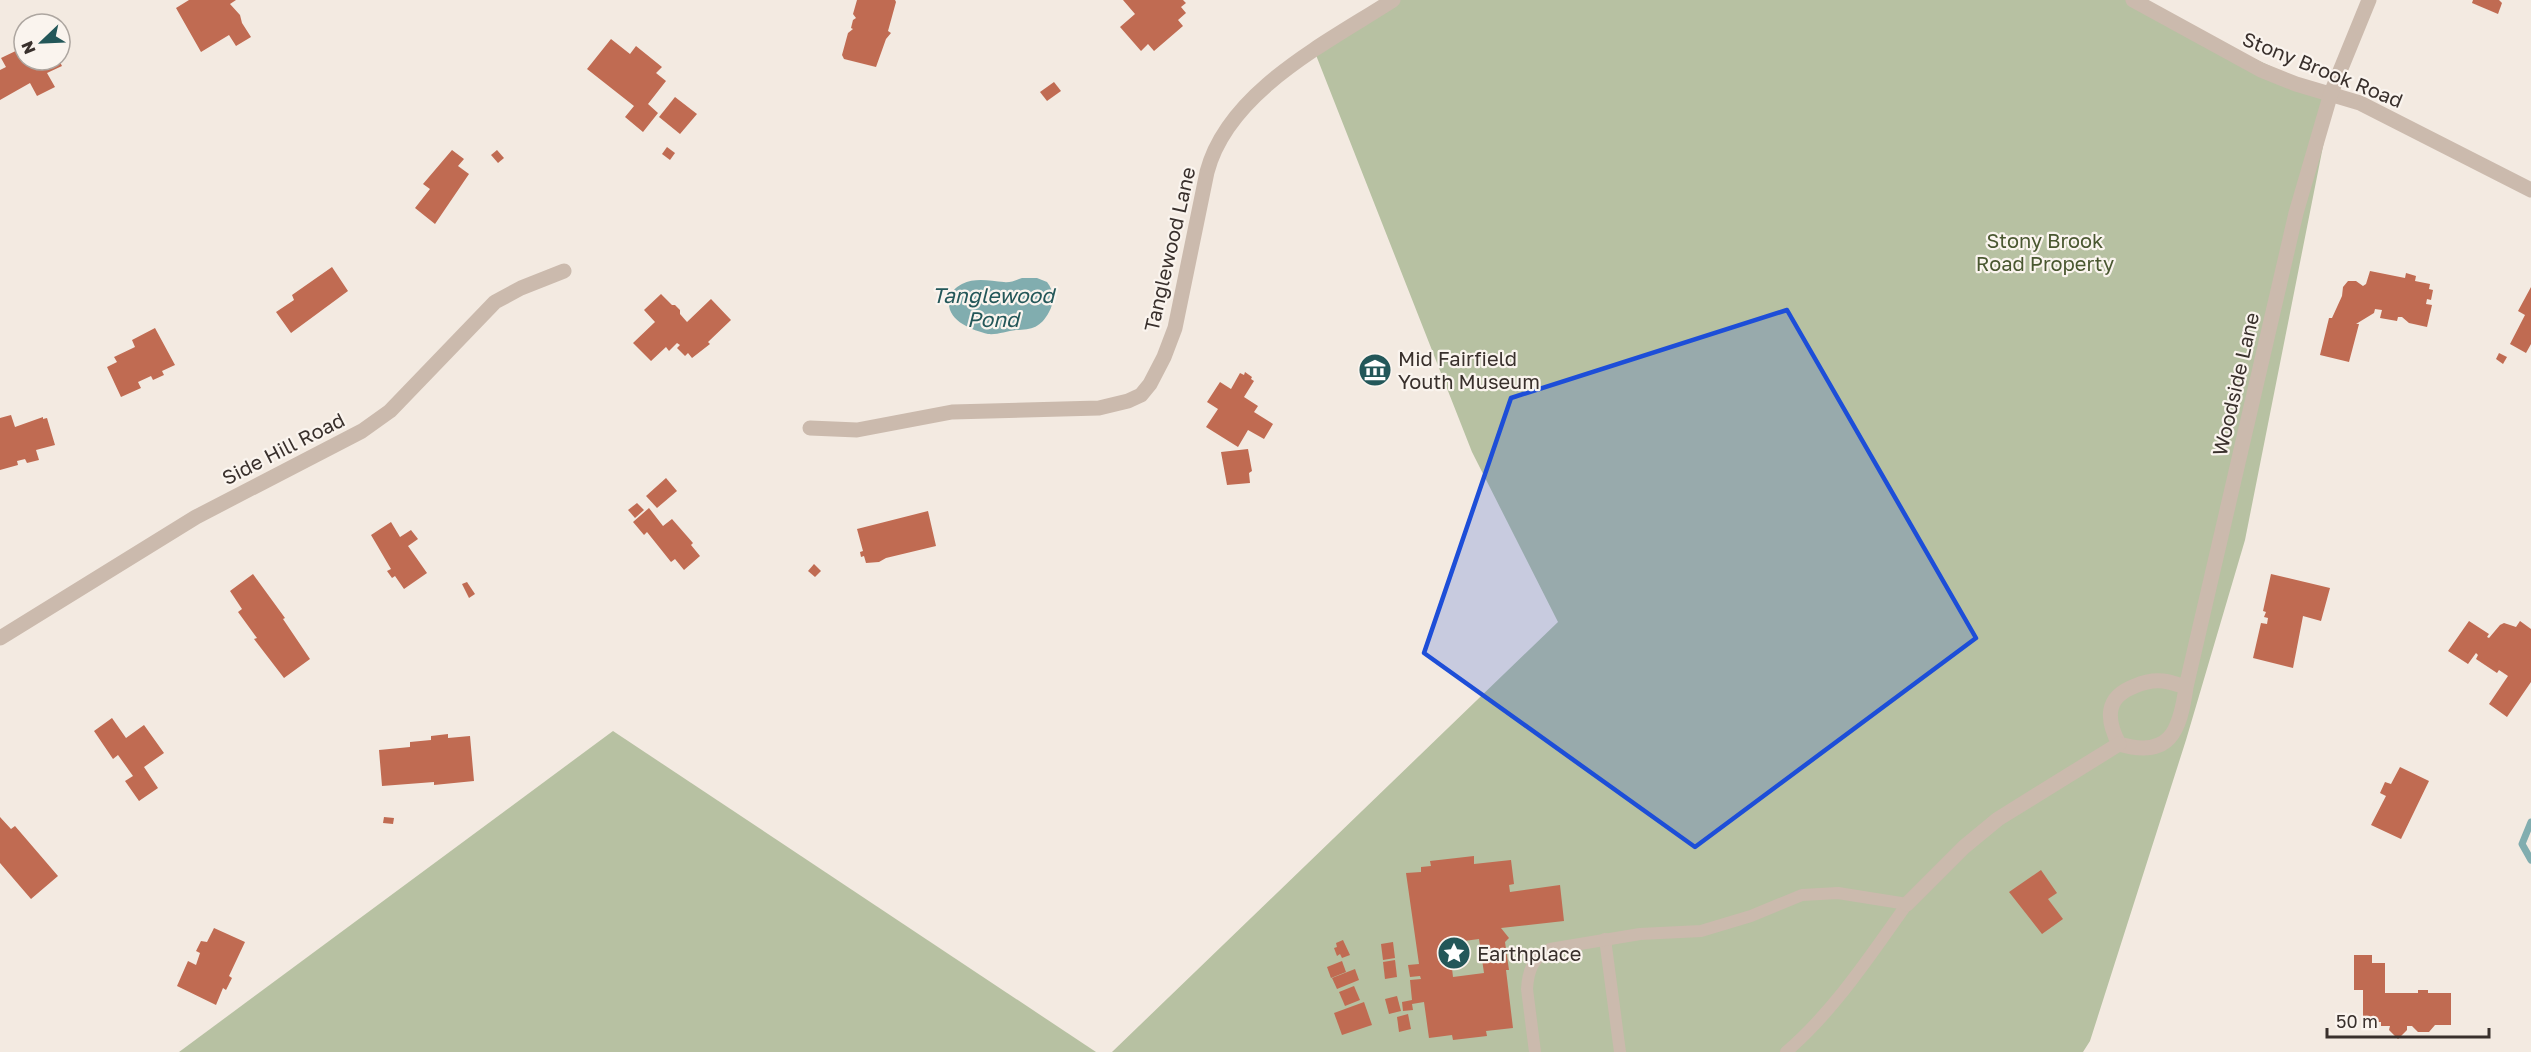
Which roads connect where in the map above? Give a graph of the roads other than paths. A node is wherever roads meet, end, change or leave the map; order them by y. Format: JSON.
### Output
{"nodes":[{"id":1,"x":1393,"y":0,"type":"edge"},
{"id":2,"x":2133,"y":0,"type":"edge"},
{"id":3,"x":2369,"y":0,"type":"edge"},
{"id":4,"x":2331,"y":93,"type":"junction"},
{"id":5,"x":2531,"y":190,"type":"edge"},
{"id":6,"x":564,"y":271,"type":"dead end"},
{"id":7,"x":810,"y":428,"type":"dead end"},
{"id":8,"x":0,"y":638,"type":"edge"},
{"id":9,"x":2186,"y":687,"type":"junction"},
{"id":10,"x":2119,"y":744,"type":"junction"},
{"id":11,"x":1907,"y":904,"type":"junction"},
{"id":12,"x":1605,"y":939,"type":"junction"},
{"id":13,"x":1535,"y":1052,"type":"edge"},
{"id":14,"x":1620,"y":1052,"type":"edge"},
{"id":15,"x":1786,"y":1052,"type":"edge"}],
"edges":[{"from":1,"to":7,"type":"street","name":"Tanglewood Lane"},
{"from":2,"to":4,"type":"street","name":"Stony Brook Road"},
{"from":3,"to":4,"type":"street","name":"Woodside Lane"},
{"from":4,"to":5,"type":"street","name":"Stony Brook Road"},
{"from":4,"to":9,"type":"street","name":"Woodside Lane"},
{"from":6,"to":8,"type":"street","name":"Side Hill Road"},
{"from":9,"to":10,"type":"street","name":"Woodside Lane"},
{"from":9,"to":10,"type":"street"},
{"from":10,"to":11,"type":"street"},
{"from":11,"to":12,"type":"lane"},
{"from":11,"to":15,"type":"lane"},
{"from":12,"to":13,"type":"lane"},
{"from":12,"to":14,"type":"lane"}]}
